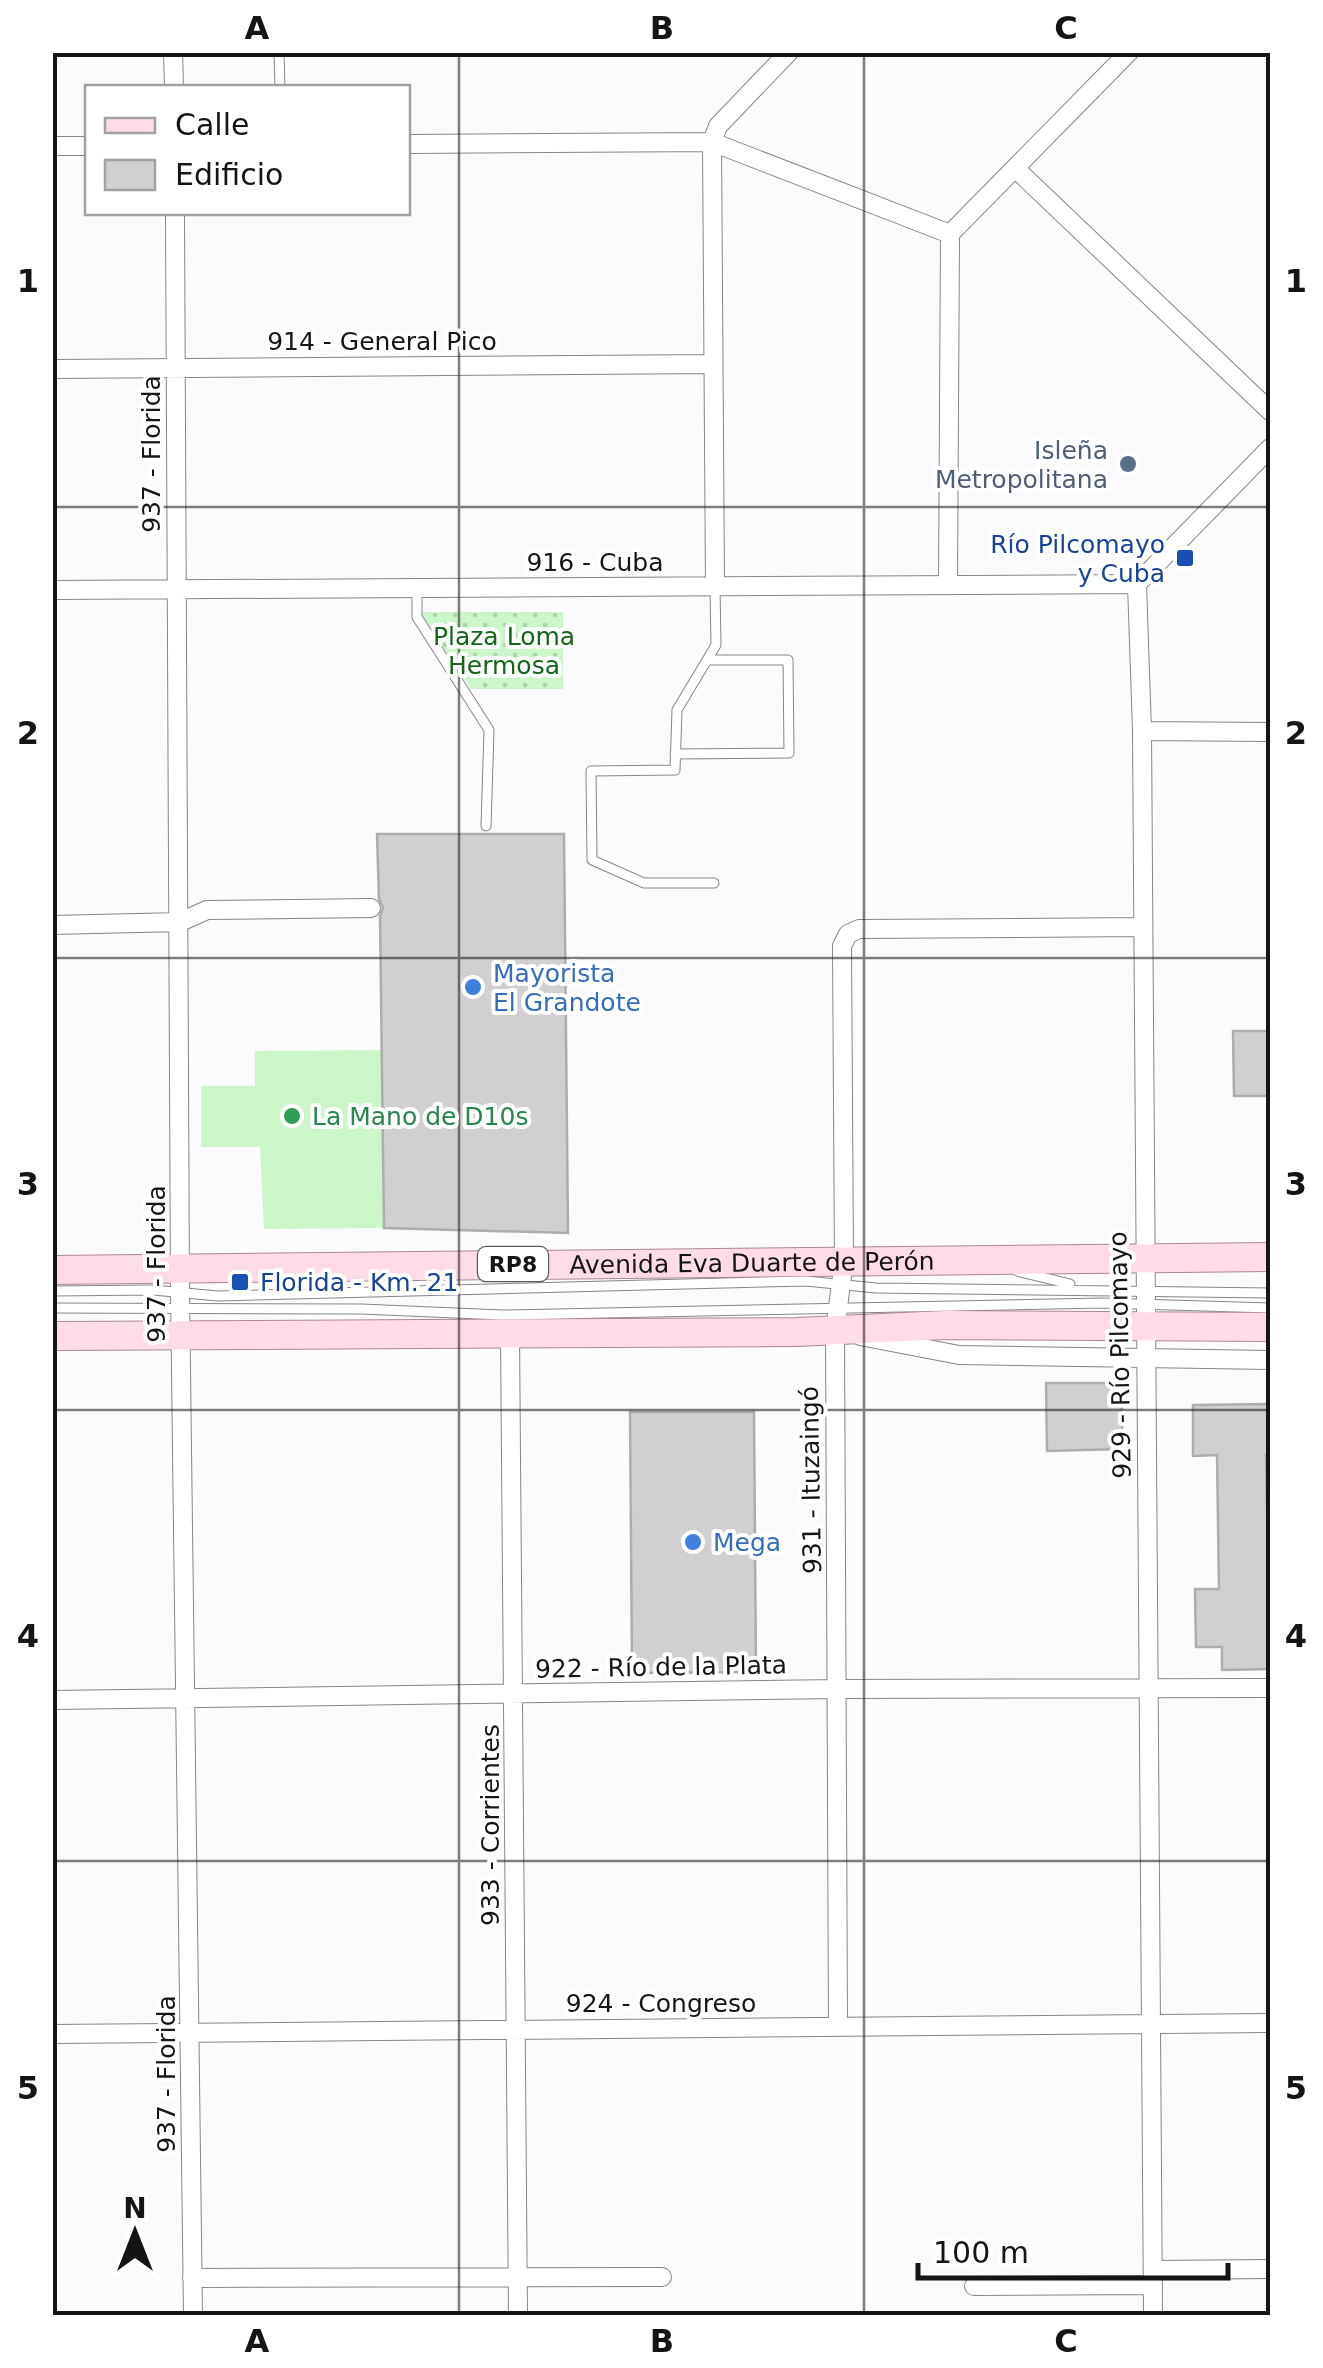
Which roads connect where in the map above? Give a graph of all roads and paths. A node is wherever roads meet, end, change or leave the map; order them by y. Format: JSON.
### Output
{"nodes":[{"id":1,"x":173,"y":52,"type":"edge"},
{"id":2,"x":279,"y":52,"type":"edge"},
{"id":3,"x":789,"y":52,"type":"edge"},
{"id":4,"x":1129,"y":52,"type":"edge"},
{"id":5,"x":174,"y":85,"type":"edge"},
{"id":6,"x":280,"y":85,"type":"edge"},
{"id":7,"x":714,"y":134,"type":"junction"},
{"id":8,"x":410,"y":144,"type":"edge"},
{"id":9,"x":52,"y":146,"type":"edge"},
{"id":10,"x":85,"y":146,"type":"edge"},
{"id":11,"x":1016,"y":169,"type":"junction"},
{"id":12,"x":175,"y":215,"type":"edge"},
{"id":13,"x":950,"y":234,"type":"junction"},
{"id":14,"x":712,"y":364,"type":"junction"},
{"id":15,"x":176,"y":367,"type":"junction"},
{"id":16,"x":52,"y":369,"type":"edge"},
{"id":17,"x":1270,"y":411,"type":"edge"},
{"id":18,"x":1270,"y":448,"type":"edge"},
{"id":19,"x":1137,"y":584,"type":"junction"},
{"id":20,"x":948,"y":585,"type":"junction"},
{"id":21,"x":715,"y":587,"type":"junction"},
{"id":22,"x":177,"y":588,"type":"junction"},
{"id":23,"x":417,"y":588,"type":"junction"},
{"id":24,"x":52,"y":590,"type":"edge"},
{"id":25,"x":710,"y":660,"type":"junction"},
{"id":26,"x":1142,"y":731,"type":"junction"},
{"id":27,"x":1270,"y":732,"type":"edge"},
{"id":28,"x":675,"y":754,"type":"junction"},
{"id":29,"x":486,"y":826,"type":"dead end"},
{"id":30,"x":714,"y":883,"type":"dead end"},
{"id":31,"x":371,"y":908,"type":"dead end"},
{"id":32,"x":180,"y":922,"type":"junction"},
{"id":33,"x":52,"y":925,"type":"edge"},
{"id":34,"x":1142,"y":927,"type":"junction"},
{"id":35,"x":1143,"y":1257,"type":"junction"},
{"id":36,"x":1270,"y":1257,"type":"edge"},
{"id":37,"x":996,"y":1258,"type":"junction"},
{"id":38,"x":52,"y":1270,"type":"edge"},
{"id":39,"x":843,"y":1272,"type":"junction"},
{"id":40,"x":951,"y":1272,"type":"junction"},
{"id":41,"x":1082,"y":1288,"type":"junction"},
{"id":42,"x":52,"y":1292,"type":"edge"},
{"id":43,"x":1270,"y":1293,"type":"edge"},
{"id":44,"x":181,"y":1301,"type":"junction"},
{"id":45,"x":1144,"y":1307,"type":"junction"},
{"id":46,"x":52,"y":1308,"type":"edge"},
{"id":47,"x":1270,"y":1308,"type":"edge"},
{"id":48,"x":836,"y":1321,"type":"junction"},
{"id":49,"x":1270,"y":1327,"type":"edge"},
{"id":50,"x":510,"y":1334,"type":"junction"},
{"id":51,"x":52,"y":1336,"type":"edge"},
{"id":52,"x":1144,"y":1358,"type":"junction"},
{"id":53,"x":1270,"y":1360,"type":"edge"},
{"id":54,"x":1151,"y":1688,"type":"junction"},
{"id":55,"x":1270,"y":1688,"type":"edge"},
{"id":56,"x":838,"y":1689,"type":"junction"},
{"id":57,"x":516,"y":1695,"type":"junction"},
{"id":58,"x":186,"y":1698,"type":"junction"},
{"id":59,"x":52,"y":1700,"type":"edge"},
{"id":60,"x":1270,"y":2022,"type":"edge"},
{"id":61,"x":1152,"y":2024,"type":"junction"},
{"id":62,"x":838,"y":2027,"type":"junction"},
{"id":63,"x":513,"y":2030,"type":"junction"},
{"id":64,"x":191,"y":2032,"type":"junction"},
{"id":65,"x":52,"y":2034,"type":"edge"},
{"id":66,"x":1270,"y":2269,"type":"edge"},
{"id":67,"x":518,"y":2277,"type":"junction"},
{"id":68,"x":662,"y":2277,"type":"dead end"},
{"id":69,"x":192,"y":2278,"type":"junction"},
{"id":70,"x":1153,"y":2278,"type":"junction"},
{"id":71,"x":974,"y":2286,"type":"dead end"},
{"id":72,"x":192,"y":2316,"type":"edge"},
{"id":73,"x":518,"y":2316,"type":"edge"},
{"id":74,"x":1153,"y":2316,"type":"edge"}],
"edges":[{"from":1,"to":5,"type":"street"},
{"from":2,"to":6,"type":"lane"},
{"from":3,"to":7,"type":"street"},
{"from":4,"to":11,"type":"street"},
{"from":7,"to":8,"type":"street"},
{"from":7,"to":13,"type":"street"},
{"from":7,"to":14,"type":"street"},
{"from":9,"to":10,"type":"street"},
{"from":11,"to":13,"type":"street"},
{"from":11,"to":17,"type":"street"},
{"from":12,"to":15,"type":"street","name":"937 - Florida"},
{"from":13,"to":20,"type":"street"},
{"from":14,"to":15,"type":"street","name":"914 - General Pico"},
{"from":14,"to":21,"type":"street"},
{"from":15,"to":16,"type":"street","name":"914 - General Pico"},
{"from":15,"to":22,"type":"street","name":"937 - Florida"},
{"from":18,"to":19,"type":"street"},
{"from":19,"to":20,"type":"street","name":"916 - Cuba"},
{"from":19,"to":26,"type":"street","name":"929 - Río Pilcomayo"},
{"from":20,"to":21,"type":"street","name":"916 - Cuba"},
{"from":21,"to":23,"type":"street","name":"916 - Cuba"},
{"from":21,"to":25,"type":"lane"},
{"from":22,"to":23,"type":"street","name":"916 - Cuba"},
{"from":22,"to":24,"type":"street","name":"916 - Cuba"},
{"from":22,"to":32,"type":"street","name":"937 - Florida"},
{"from":23,"to":29,"type":"lane"},
{"from":25,"to":28,"type":"lane"},
{"from":25,"to":28,"type":"lane"},
{"from":26,"to":27,"type":"street"},
{"from":26,"to":34,"type":"street","name":"929 - Río Pilcomayo"},
{"from":28,"to":30,"type":"lane"},
{"from":31,"to":32,"type":"street"},
{"from":32,"to":33,"type":"street"},
{"from":32,"to":44,"type":"street","name":"937 - Florida"},
{"from":34,"to":35,"type":"street","name":"929 - Río Pilcomayo"},
{"from":34,"to":39,"type":"street","name":"931 - Ituzaingó"},
{"from":35,"to":36,"type":"main road","name":"Avenida Eva Duarte de Perón","number":"RP8"},
{"from":35,"to":37,"type":"main road","name":"Avenida Eva Duarte de Perón","number":"RP8"},
{"from":35,"to":45,"type":"street","name":"929 - Río Pilcomayo"},
{"from":37,"to":39,"type":"main road","name":"Avenida Eva Duarte de Perón","number":"RP8"},
{"from":37,"to":40,"type":"main road"},
{"from":38,"to":44,"type":"main road","name":"Avenida Eva Duarte de Perón","number":"RP8"},
{"from":39,"to":40,"type":"main road"},
{"from":39,"to":41,"type":"lane"},
{"from":39,"to":44,"type":"main road","name":"Avenida Eva Duarte de Perón","number":"RP8"},
{"from":39,"to":48,"type":"street","name":"931 - Ituzaingó"},
{"from":40,"to":41,"type":"lane"},
{"from":41,"to":45,"type":"lane"},
{"from":42,"to":44,"type":"lane"},
{"from":43,"to":45,"type":"lane"},
{"from":44,"to":46,"type":"lane"},
{"from":44,"to":48,"type":"lane"},
{"from":44,"to":50,"type":"main road","name":"Avenida Eva Duarte de Perón","number":"RP8"},
{"from":44,"to":51,"type":"main road","name":"Avenida Eva Duarte de Perón","number":"RP8"},
{"from":44,"to":58,"type":"street","name":"937 - Florida"},
{"from":45,"to":47,"type":"lane"},
{"from":45,"to":48,"type":"main road","name":"Avenida Eva Duarte de Perón","number":"RP8"},
{"from":45,"to":49,"type":"main road","name":"Avenida Eva Duarte de Perón","number":"RP8"},
{"from":45,"to":52,"type":"street","name":"929 - Río Pilcomayo"},
{"from":48,"to":50,"type":"main road","name":"Avenida Eva Duarte de Perón","number":"RP8"},
{"from":48,"to":52,"type":"street","name":"Avenida Eva Duarte de Perón"},
{"from":48,"to":56,"type":"street","name":"931 - Ituzaingó"},
{"from":50,"to":57,"type":"street","name":"933 - Corrientes"},
{"from":52,"to":53,"type":"street","name":"Avenida Eva Duarte de Perón"},
{"from":52,"to":54,"type":"street","name":"929 - Río Pilcomayo"},
{"from":54,"to":55,"type":"street","name":"922 - Río de la Plata"},
{"from":54,"to":56,"type":"street","name":"922 - Río de la Plata"},
{"from":54,"to":61,"type":"street","name":"929 - Río Pilcomayo"},
{"from":56,"to":57,"type":"street","name":"922 - Río de la Plata"},
{"from":56,"to":62,"type":"street","name":"931 - Ituzaingó"},
{"from":57,"to":58,"type":"street","name":"922 - Río de la Plata"},
{"from":57,"to":63,"type":"street","name":"933 - Corrientes"},
{"from":58,"to":59,"type":"street","name":"922 - Río de la Plata"},
{"from":58,"to":64,"type":"street","name":"937 - Florida"},
{"from":60,"to":61,"type":"street","name":"924 - Congreso"},
{"from":61,"to":62,"type":"street","name":"924 - Congreso"},
{"from":61,"to":70,"type":"street","name":"929 - Río Pilcomayo"},
{"from":62,"to":63,"type":"street","name":"924 - Congreso"},
{"from":63,"to":64,"type":"street","name":"924 - Congreso"},
{"from":63,"to":67,"type":"street","name":"933 - Corrientes"},
{"from":64,"to":65,"type":"street","name":"924 - Congreso"},
{"from":64,"to":69,"type":"street","name":"937 - Florida"},
{"from":66,"to":70,"type":"street"},
{"from":67,"to":68,"type":"street"},
{"from":67,"to":69,"type":"street"},
{"from":67,"to":73,"type":"street","name":"933 - Corrientes"},
{"from":69,"to":72,"type":"street","name":"937 - Florida"},
{"from":70,"to":71,"type":"street"},
{"from":70,"to":74,"type":"street","name":"929 - Río Pilcomayo"}]}
